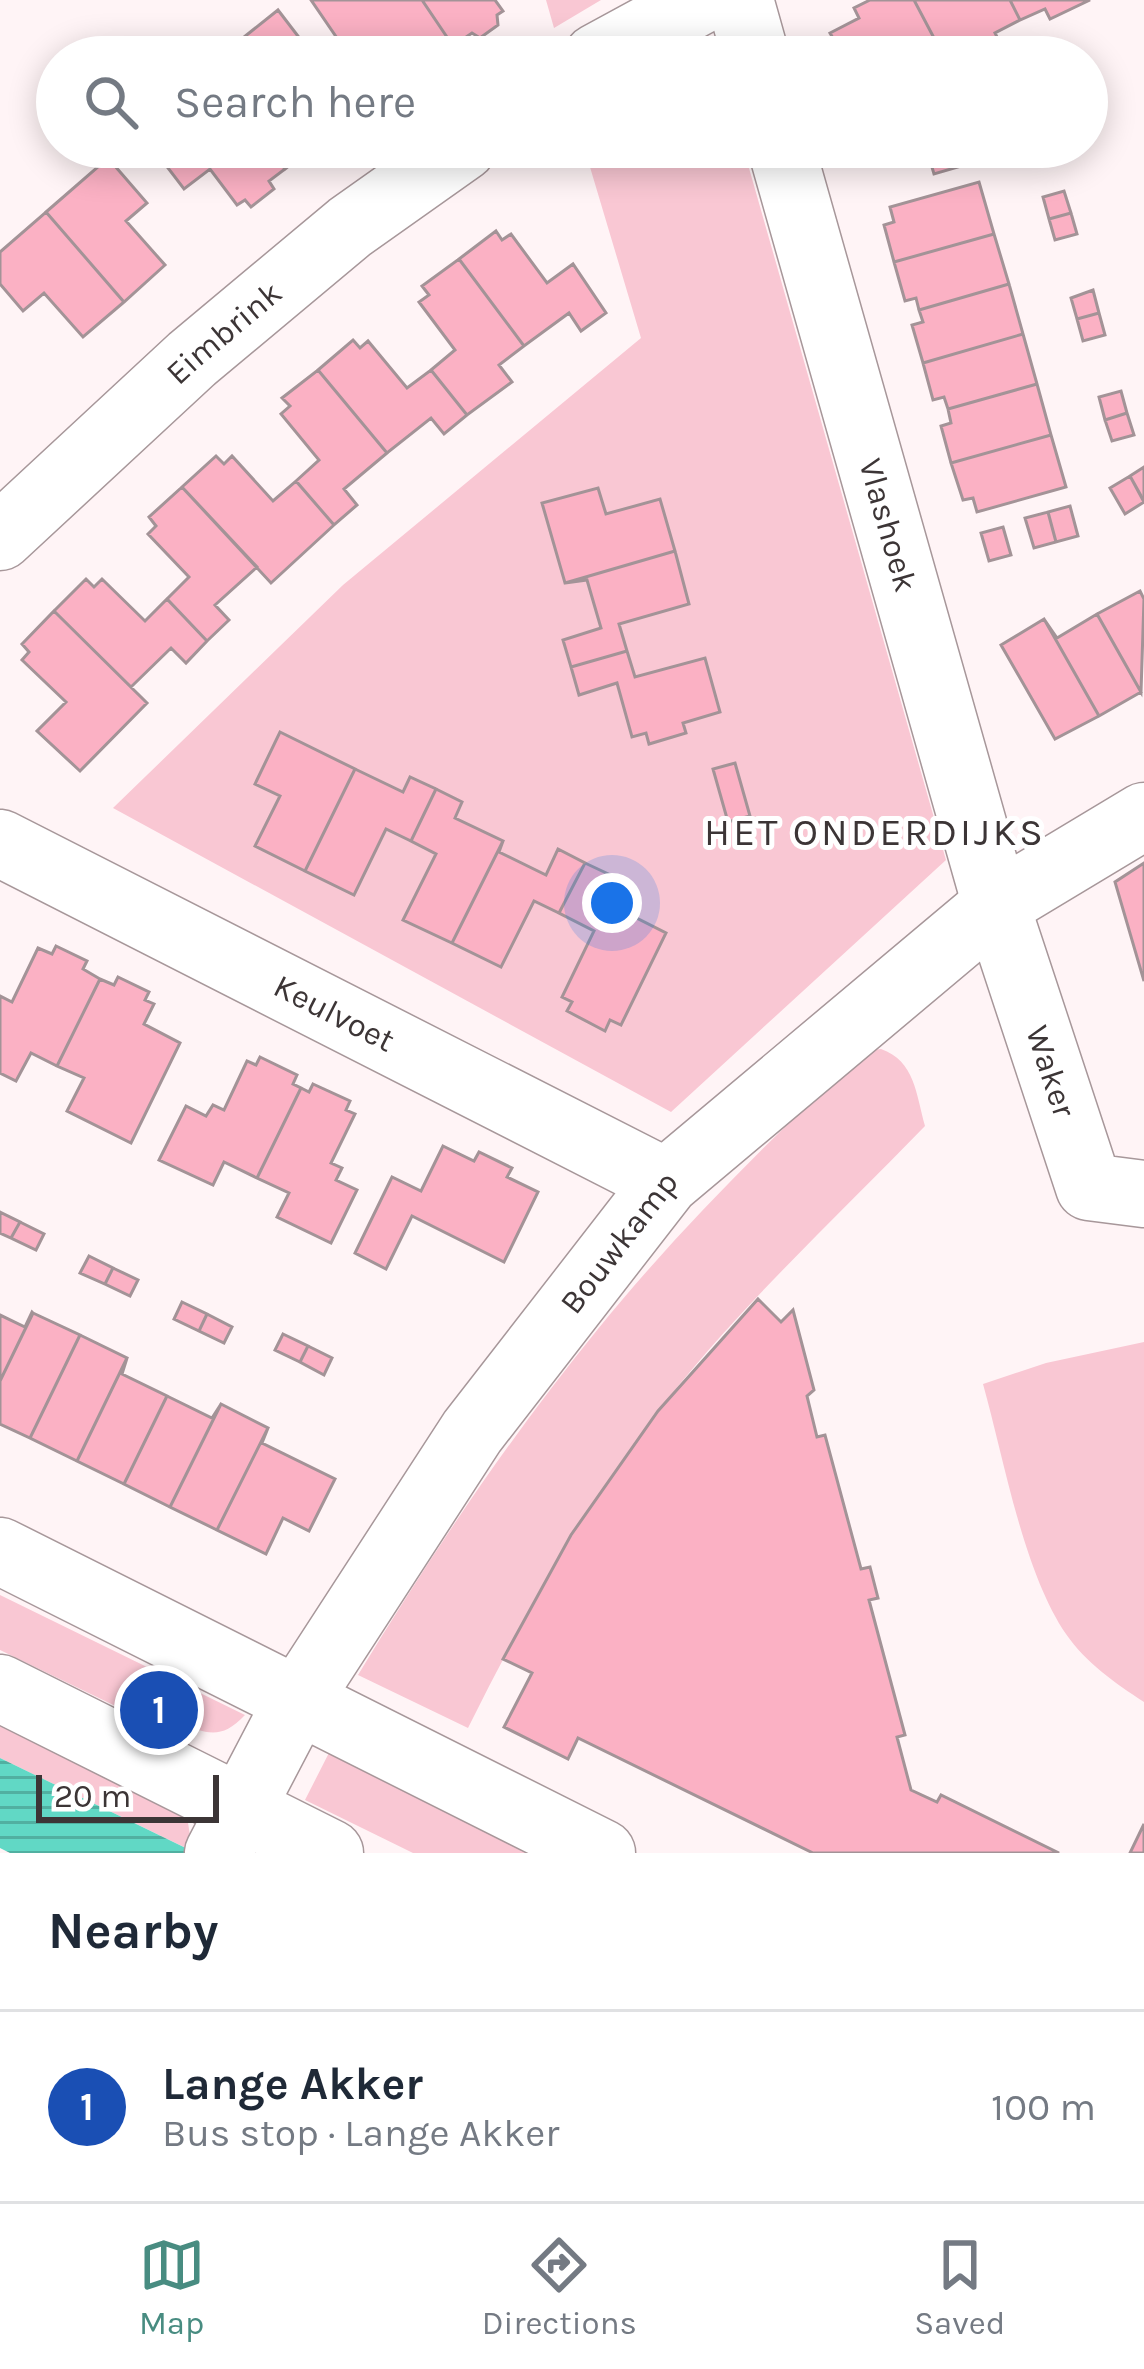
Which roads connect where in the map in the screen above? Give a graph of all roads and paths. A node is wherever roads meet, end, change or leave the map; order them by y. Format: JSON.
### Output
{"nodes":[{"id":1,"x":702,"y":0,"type":"edge"},
{"id":2,"x":740,"y":0,"type":"edge"},
{"id":3,"x":636,"y":36,"type":"edge"},
{"id":4,"x":750,"y":36,"type":"edge"},
{"id":5,"x":433,"y":168,"type":"edge"},
{"id":6,"x":788,"y":168,"type":"edge"},
{"id":7,"x":0,"y":537,"type":"edge"},
{"id":8,"x":1144,"y":816,"type":"edge"},
{"id":9,"x":0,"y":843,"type":"edge"},
{"id":10,"x":995,"y":905,"type":"junction"},
{"id":11,"x":667,"y":1182,"type":"junction"},
{"id":12,"x":1144,"y":1194,"type":"edge"},
{"id":13,"x":0,"y":1551,"type":"edge"},
{"id":14,"x":0,"y":1688,"type":"edge"},
{"id":15,"x":298,"y":1700,"type":"junction"},
{"id":16,"x":230,"y":1831,"type":"edge"},
{"id":17,"x":330,"y":1853,"type":"edge"},
{"id":18,"x":602,"y":1853,"type":"edge"}],
"edges":[{"from":1,"to":3,"type":"street"},
{"from":2,"to":4,"type":"street"},
{"from":5,"to":7,"type":"street","name":"Eimbrink"},
{"from":6,"to":10,"type":"street","name":"Vlashoek"},
{"from":8,"to":10,"type":"street","name":"Bouwkamp"},
{"from":9,"to":11,"type":"street","name":"Keulvoet"},
{"from":10,"to":11,"type":"street","name":"Bouwkamp"},
{"from":10,"to":12,"type":"street","name":"Waker"},
{"from":11,"to":15,"type":"street","name":"Bouwkamp"},
{"from":13,"to":15,"type":"street"},
{"from":14,"to":16,"type":"street"},
{"from":15,"to":16,"type":"street","name":"Bouwkamp"},
{"from":15,"to":18,"type":"street"},
{"from":16,"to":17,"type":"street"}]}
